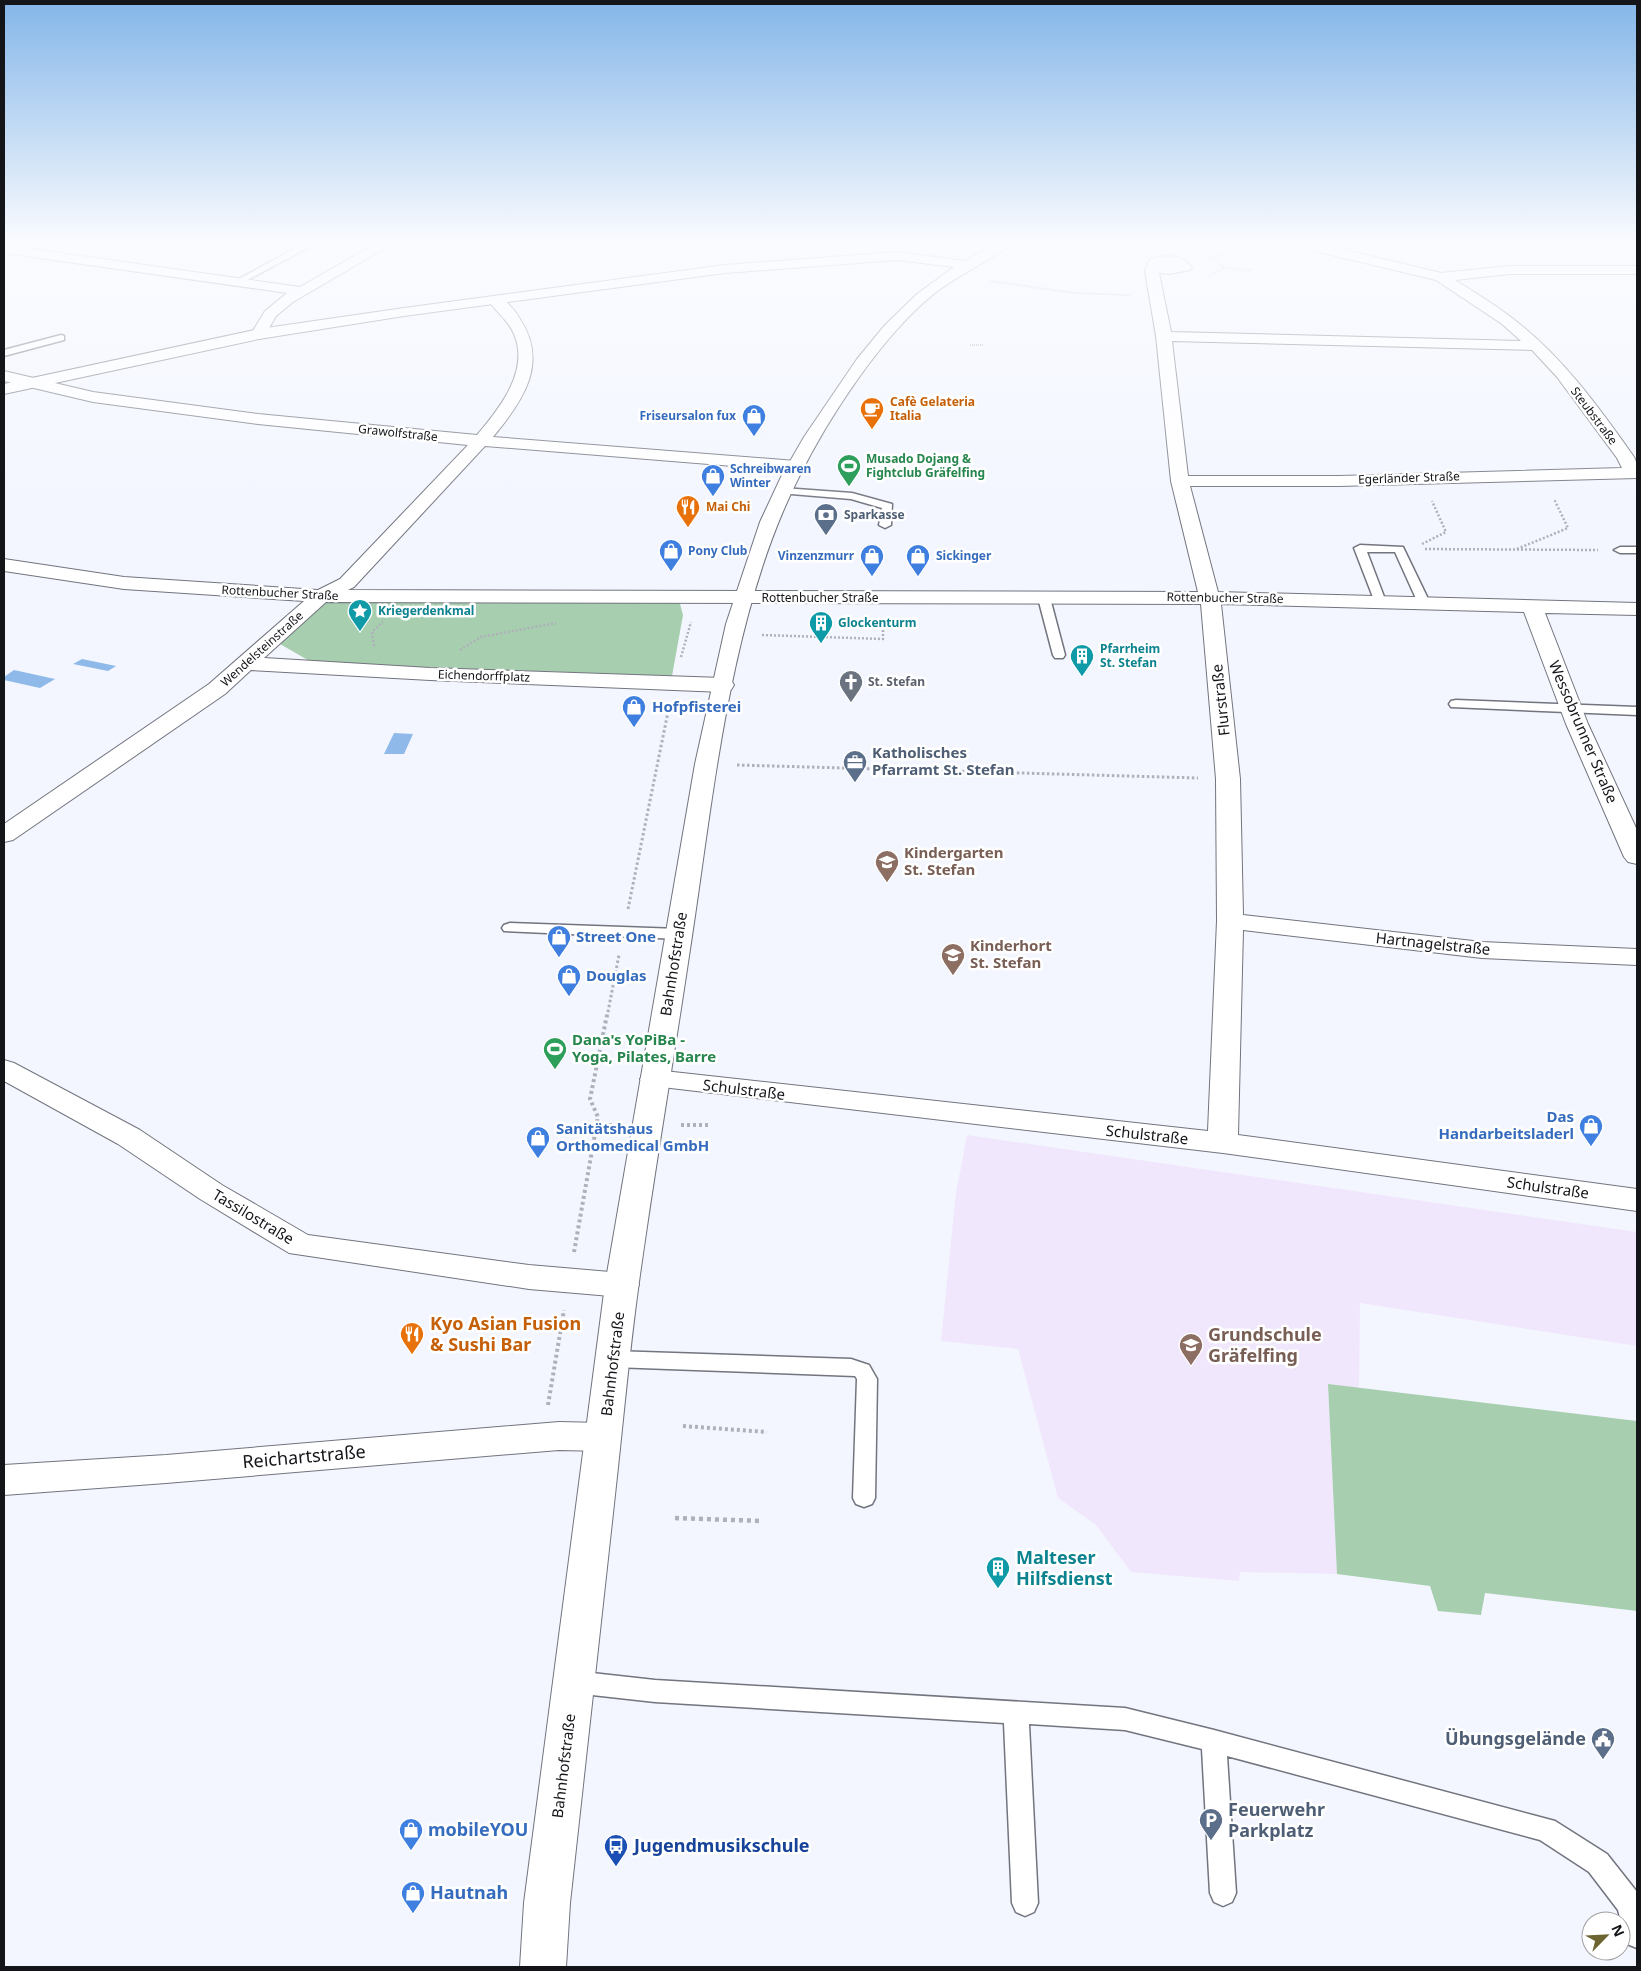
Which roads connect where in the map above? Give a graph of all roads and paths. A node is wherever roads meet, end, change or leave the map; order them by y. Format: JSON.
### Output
{"nodes":[{"id":1,"x":273,"y":332,"type":"edge"},
{"id":2,"x":520,"y":332,"type":"edge"},
{"id":3,"x":888,"y":332,"type":"edge"},
{"id":4,"x":1163,"y":332,"type":"edge"},
{"id":5,"x":1520,"y":332,"type":"edge"},
{"id":6,"x":259,"y":334,"type":"joint"},
{"id":7,"x":1164,"y":336,"type":"junction"},
{"id":8,"x":61,"y":338,"type":"dead end"},
{"id":9,"x":970,"y":345,"type":"dead end"},
{"id":10,"x":983,"y":346,"type":"dead end"},
{"id":11,"x":1536,"y":346,"type":"junction"},
{"id":12,"x":4,"y":352,"type":"edge"},
{"id":13,"x":4,"y":376,"type":"edge"},
{"id":14,"x":33,"y":382,"type":"junction"},
{"id":15,"x":4,"y":389,"type":"edge"},
{"id":16,"x":481,"y":441,"type":"junction"},
{"id":17,"x":796,"y":466,"type":"junction"},
{"id":18,"x":1635,"y":473,"type":"edge"},
{"id":19,"x":1542,"y":474,"type":"junction"},
{"id":20,"x":1421,"y":478,"type":"junction"},
{"id":21,"x":1180,"y":481,"type":"junction"},
{"id":22,"x":783,"y":490,"type":"junction"},
{"id":23,"x":885,"y":525,"type":"dead end"},
{"id":24,"x":1517,"y":548,"type":"junction"},
{"id":25,"x":1399,"y":549,"type":"junction"},
{"id":26,"x":1412,"y":549,"type":"junction"},
{"id":27,"x":1620,"y":550,"type":"joint"},
{"id":28,"x":1637,"y":550,"type":"edge"},
{"id":29,"x":4,"y":565,"type":"edge"},
{"id":30,"x":321,"y":596,"type":"junction"},
{"id":31,"x":412,"y":596,"type":"junction"},
{"id":32,"x":696,"y":597,"type":"junction"},
{"id":33,"x":744,"y":598,"type":"junction"},
{"id":34,"x":883,"y":598,"type":"junction"},
{"id":35,"x":1044,"y":598,"type":"junction"},
{"id":36,"x":1209,"y":598,"type":"junction"},
{"id":37,"x":1380,"y":602,"type":"junction"},
{"id":38,"x":1424,"y":603,"type":"junction"},
{"id":39,"x":1532,"y":606,"type":"junction"},
{"id":40,"x":1637,"y":608,"type":"edge"},
{"id":41,"x":565,"y":621,"type":"dead end"},
{"id":42,"x":734,"y":634,"type":"junction"},
{"id":43,"x":1059,"y":654,"type":"dead end"},
{"id":44,"x":245,"y":663,"type":"junction"},
{"id":45,"x":377,"y":671,"type":"junction"},
{"id":46,"x":430,"y":674,"type":"junction"},
{"id":47,"x":674,"y":684,"type":"junction"},
{"id":48,"x":723,"y":685,"type":"junction"},
{"id":49,"x":1456,"y":704,"type":"dead end"},
{"id":50,"x":1572,"y":708,"type":"junction"},
{"id":51,"x":1637,"y":711,"type":"edge"},
{"id":52,"x":707,"y":764,"type":"junction"},
{"id":53,"x":1228,"y":779,"type":"junction"},
{"id":54,"x":6,"y":830,"type":"edge"},
{"id":55,"x":1637,"y":857,"type":"edge"},
{"id":56,"x":1230,"y":922,"type":"junction"},
{"id":57,"x":510,"y":928,"type":"dead end"},
{"id":58,"x":624,"y":932,"type":"junction"},
{"id":59,"x":679,"y":934,"type":"junction"},
{"id":60,"x":1637,"y":957,"type":"edge"},
{"id":61,"x":4,"y":1070,"type":"edge"},
{"id":62,"x":655,"y":1079,"type":"junction"},
{"id":63,"x":1223,"y":1143,"type":"junction"},
{"id":64,"x":1637,"y":1200,"type":"edge"},
{"id":65,"x":569,"y":1280,"type":"junction"},
{"id":66,"x":622,"y":1285,"type":"junction"},
{"id":67,"x":613,"y":1359,"type":"junction"},
{"id":68,"x":683,"y":1426,"type":"dead end"},
{"id":69,"x":767,"y":1432,"type":"dead end"},
{"id":70,"x":542,"y":1437,"type":"junction"},
{"id":71,"x":603,"y":1437,"type":"junction"},
{"id":72,"x":4,"y":1480,"type":"edge"},
{"id":73,"x":864,"y":1498,"type":"dead end"},
{"id":74,"x":675,"y":1518,"type":"dead end"},
{"id":75,"x":762,"y":1521,"type":"dead end"},
{"id":76,"x":574,"y":1682,"type":"junction"},
{"id":77,"x":1016,"y":1712,"type":"junction"},
{"id":78,"x":1214,"y":1741,"type":"junction"},
{"id":79,"x":1223,"y":1892,"type":"dead end"},
{"id":80,"x":1025,"y":1903,"type":"dead end"},
{"id":81,"x":1637,"y":1935,"type":"edge"},
{"id":82,"x":543,"y":1967,"type":"edge"}],
"edges":[{"from":1,"to":6,"type":"street"},
{"from":2,"to":16,"type":"street","name":"Wendelsteinstraße"},
{"from":3,"to":17,"type":"street","name":"Bahnhofstraße"},
{"from":4,"to":7,"type":"street","name":"Flurstraße"},
{"from":5,"to":11,"type":"street","name":"Steubstraße"},
{"from":6,"to":14,"type":"street"},
{"from":7,"to":11,"type":"street"},
{"from":7,"to":21,"type":"street","name":"Flurstraße"},
{"from":8,"to":12,"type":"lane"},
{"from":9,"to":10,"type":"path"},
{"from":11,"to":18,"type":"street","name":"Steubstraße"},
{"from":13,"to":14,"type":"street","name":"Grawolfstraße"},
{"from":14,"to":15,"type":"street"},
{"from":14,"to":16,"type":"street","name":"Grawolfstraße"},
{"from":16,"to":17,"type":"street","name":"Grawolfstraße"},
{"from":16,"to":30,"type":"street","name":"Wendelsteinstraße"},
{"from":17,"to":22,"type":"street","name":"Bahnhofstraße"},
{"from":18,"to":19,"type":"street","name":"Egerländer Straße"},
{"from":19,"to":20,"type":"street","name":"Egerländer Straße"},
{"from":19,"to":24,"type":"path"},
{"from":20,"to":21,"type":"street","name":"Egerländer Straße"},
{"from":20,"to":26,"type":"path"},
{"from":21,"to":36,"type":"street","name":"Flurstraße"},
{"from":22,"to":23,"type":"lane"},
{"from":22,"to":33,"type":"street","name":"Bahnhofstraße"},
{"from":24,"to":26,"type":"path"},
{"from":24,"to":27,"type":"path"},
{"from":25,"to":26,"type":"path"},
{"from":25,"to":37,"type":"lane"},
{"from":25,"to":38,"type":"lane"},
{"from":27,"to":28,"type":"lane"},
{"from":29,"to":30,"type":"street","name":"Rottenbucher Straße"},
{"from":30,"to":31,"type":"street","name":"Rottenbucher Straße"},
{"from":30,"to":44,"type":"street","name":"Wendelsteinstraße"},
{"from":31,"to":32,"type":"street","name":"Rottenbucher Straße"},
{"from":31,"to":45,"type":"path"},
{"from":32,"to":33,"type":"street","name":"Rottenbucher Straße"},
{"from":32,"to":47,"type":"path"},
{"from":33,"to":34,"type":"street","name":"Rottenbucher Straße"},
{"from":33,"to":42,"type":"street","name":"Bahnhofstraße"},
{"from":34,"to":35,"type":"street","name":"Rottenbucher Straße"},
{"from":34,"to":42,"type":"path"},
{"from":35,"to":36,"type":"street","name":"Rottenbucher Straße"},
{"from":35,"to":43,"type":"lane"},
{"from":36,"to":37,"type":"street","name":"Rottenbucher Straße"},
{"from":36,"to":53,"type":"street","name":"Flurstraße"},
{"from":37,"to":38,"type":"street","name":"Rottenbucher Straße"},
{"from":38,"to":39,"type":"street","name":"Rottenbucher Straße"},
{"from":39,"to":40,"type":"street","name":"Rottenbucher Straße"},
{"from":39,"to":50,"type":"street","name":"Wessobrunner Straße"},
{"from":41,"to":46,"type":"path"},
{"from":42,"to":48,"type":"street","name":"Bahnhofstraße"},
{"from":44,"to":45,"type":"street","name":"Eichendorffplatz"},
{"from":44,"to":54,"type":"street","name":"Wendelsteinstraße"},
{"from":45,"to":46,"type":"street","name":"Eichendorffplatz"},
{"from":46,"to":47,"type":"street","name":"Eichendorffplatz"},
{"from":47,"to":48,"type":"street","name":"Eichendorffplatz"},
{"from":47,"to":58,"type":"path"},
{"from":48,"to":52,"type":"street","name":"Bahnhofstraße"},
{"from":49,"to":50,"type":"lane"},
{"from":50,"to":51,"type":"lane"},
{"from":50,"to":55,"type":"street","name":"Wessobrunner Straße"},
{"from":52,"to":53,"type":"path"},
{"from":52,"to":59,"type":"street","name":"Bahnhofstraße"},
{"from":53,"to":56,"type":"street","name":"Flurstraße"},
{"from":56,"to":60,"type":"street","name":"Hartnagelstraße"},
{"from":56,"to":63,"type":"street","name":"Flurstraße"},
{"from":57,"to":58,"type":"lane"},
{"from":58,"to":59,"type":"lane"},
{"from":58,"to":65,"type":"path"},
{"from":59,"to":62,"type":"street","name":"Bahnhofstraße"},
{"from":61,"to":65,"type":"street","name":"Tassilostraße"},
{"from":62,"to":63,"type":"street","name":"Schulstraße"},
{"from":62,"to":66,"type":"street","name":"Bahnhofstraße"},
{"from":63,"to":64,"type":"street","name":"Schulstraße"},
{"from":65,"to":66,"type":"street","name":"Tassilostraße"},
{"from":65,"to":70,"type":"path"},
{"from":66,"to":67,"type":"street","name":"Bahnhofstraße"},
{"from":67,"to":71,"type":"street","name":"Bahnhofstraße"},
{"from":67,"to":73,"type":"lane"},
{"from":68,"to":69,"type":"path"},
{"from":70,"to":71,"type":"street","name":"Reichartstraße"},
{"from":70,"to":72,"type":"street","name":"Reichartstraße"},
{"from":71,"to":76,"type":"street","name":"Bahnhofstraße"},
{"from":74,"to":75,"type":"path"},
{"from":76,"to":77,"type":"lane"},
{"from":76,"to":82,"type":"street","name":"Bahnhofstraße"},
{"from":77,"to":78,"type":"lane"},
{"from":77,"to":80,"type":"lane"},
{"from":78,"to":79,"type":"lane"},
{"from":78,"to":81,"type":"lane"}]}
